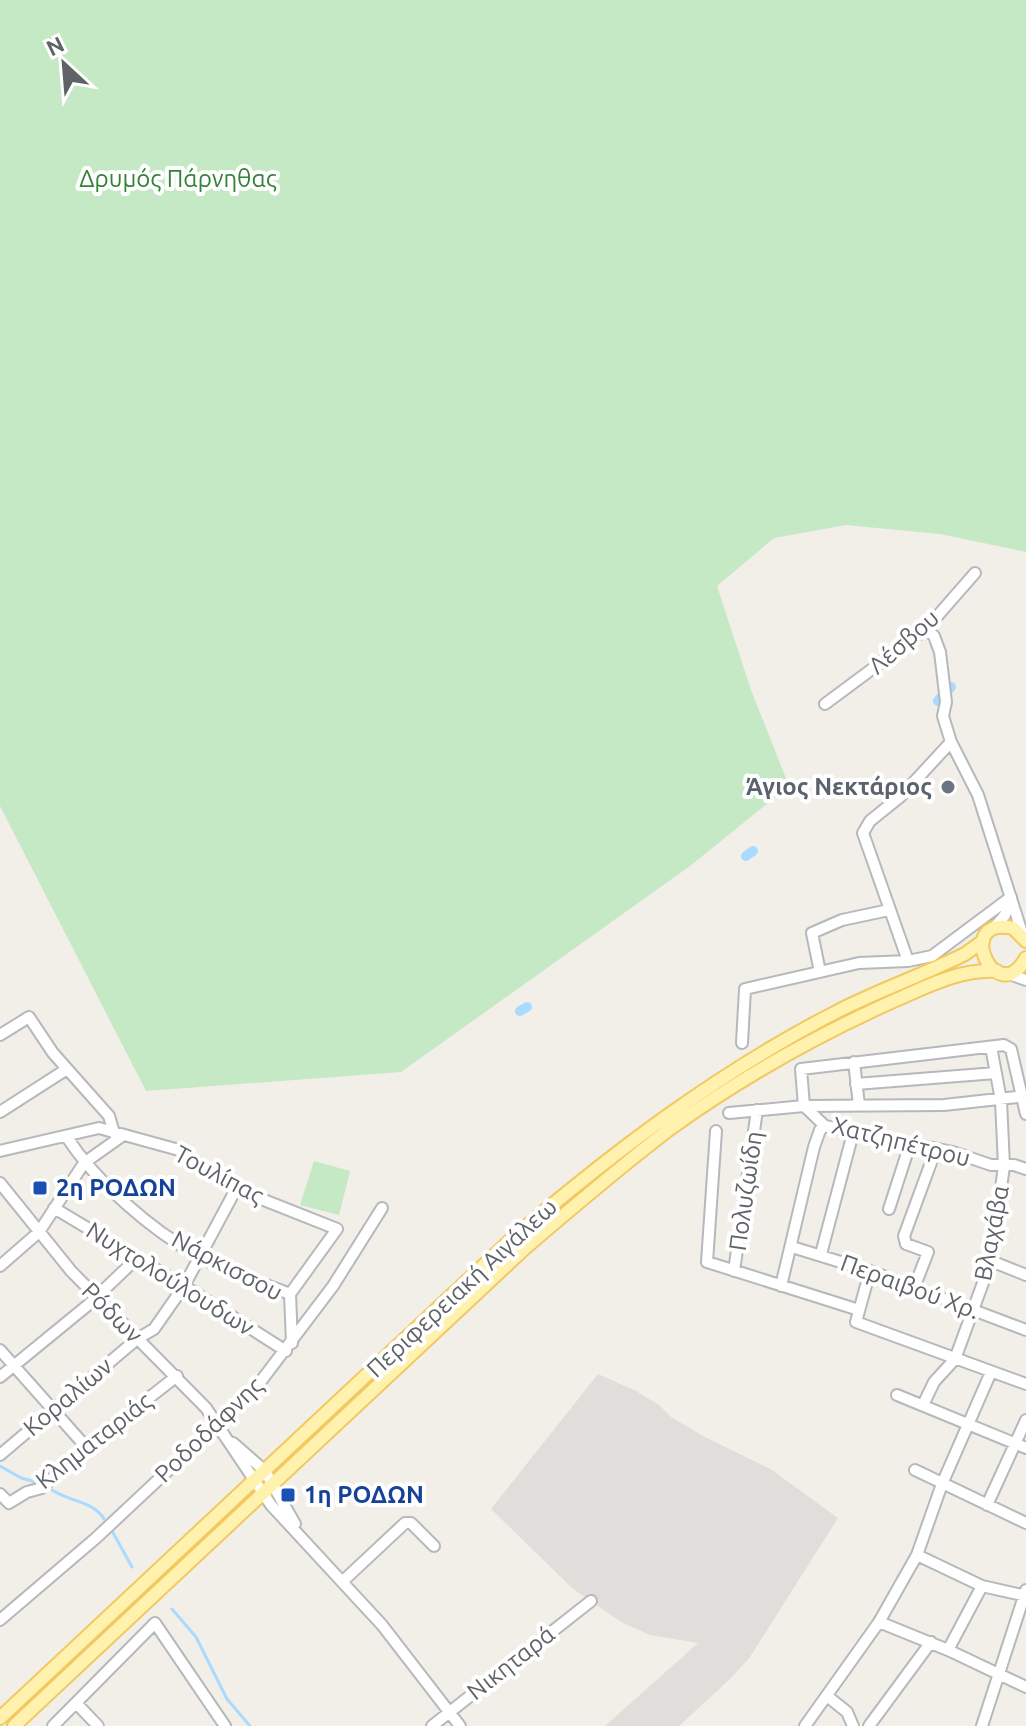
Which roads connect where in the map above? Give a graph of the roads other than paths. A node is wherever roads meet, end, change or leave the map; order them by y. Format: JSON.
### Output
{"nodes":[{"id":1,"x":975,"y":573,"type":"dead end"},
{"id":2,"x":926,"y":629,"type":"junction"},
{"id":3,"x":825,"y":704,"type":"dead end"},
{"id":4,"x":951,"y":742,"type":"junction"},
{"id":5,"x":1011,"y":897,"type":"junction"},
{"id":6,"x":889,"y":910,"type":"junction"},
{"id":7,"x":993,"y":929,"type":"junction"},
{"id":8,"x":1025,"y":938,"type":"edge"},
{"id":9,"x":983,"y":941,"type":"junction"},
{"id":10,"x":1026,"y":958,"type":"edge"},
{"id":11,"x":908,"y":961,"type":"junction"},
{"id":12,"x":820,"y":972,"type":"junction"},
{"id":13,"x":1000,"y":972,"type":"junction"},
{"id":14,"x":1026,"y":980,"type":"edge"},
{"id":15,"x":0,"y":1035,"type":"edge"},
{"id":16,"x":742,"y":1043,"type":"dead end"},
{"id":17,"x":991,"y":1047,"type":"junction"},
{"id":18,"x":854,"y":1062,"type":"junction"},
{"id":19,"x":67,"y":1069,"type":"junction"},
{"id":20,"x":996,"y":1073,"type":"junction"},
{"id":21,"x":856,"y":1084,"type":"junction"},
{"id":22,"x":1024,"y":1097,"type":"edge"},
{"id":23,"x":1001,"y":1100,"type":"junction"},
{"id":24,"x":859,"y":1105,"type":"junction"},
{"id":25,"x":804,"y":1106,"type":"junction"},
{"id":26,"x":757,"y":1110,"type":"junction"},
{"id":27,"x":0,"y":1112,"type":"edge"},
{"id":28,"x":729,"y":1113,"type":"dead end"},
{"id":29,"x":1026,"y":1114,"type":"edge"},
{"id":30,"x":825,"y":1126,"type":"junction"},
{"id":31,"x":716,"y":1131,"type":"dead end"},
{"id":32,"x":853,"y":1133,"type":"junction"},
{"id":33,"x":118,"y":1134,"type":"junction"},
{"id":34,"x":66,"y":1136,"type":"junction"},
{"id":35,"x":910,"y":1144,"type":"junction"},
{"id":36,"x":936,"y":1149,"type":"junction"},
{"id":37,"x":0,"y":1151,"type":"edge"},
{"id":38,"x":84,"y":1163,"type":"junction"},
{"id":39,"x":1004,"y":1166,"type":"junction"},
{"id":40,"x":1026,"y":1169,"type":"edge"},
{"id":41,"x":0,"y":1183,"type":"edge"},
{"id":42,"x":236,"y":1189,"type":"junction"},
{"id":43,"x":54,"y":1208,"type":"junction"},
{"id":44,"x":382,"y":1208,"type":"dead end"},
{"id":45,"x":889,"y":1209,"type":"dead end"},
{"id":46,"x":39,"y":1232,"type":"junction"},
{"id":47,"x":792,"y":1247,"type":"junction"},
{"id":48,"x":821,"y":1254,"type":"junction"},
{"id":49,"x":199,"y":1257,"type":"junction"},
{"id":50,"x":136,"y":1259,"type":"junction"},
{"id":51,"x":991,"y":1261,"type":"junction"},
{"id":52,"x":0,"y":1266,"type":"edge"},
{"id":53,"x":734,"y":1271,"type":"junction"},
{"id":54,"x":870,"y":1271,"type":"junction"},
{"id":55,"x":1026,"y":1275,"type":"edge"},
{"id":56,"x":184,"y":1286,"type":"junction"},
{"id":57,"x":781,"y":1286,"type":"junction"},
{"id":58,"x":914,"y":1288,"type":"junction"},
{"id":59,"x":290,"y":1294,"type":"junction"},
{"id":60,"x":96,"y":1298,"type":"junction"},
{"id":61,"x":859,"y":1310,"type":"junction"},
{"id":62,"x":974,"y":1310,"type":"junction"},
{"id":63,"x":1026,"y":1330,"type":"edge"},
{"id":64,"x":137,"y":1339,"type":"junction"},
{"id":65,"x":289,"y":1347,"type":"junction"},
{"id":66,"x":0,"y":1350,"type":"edge"},
{"id":67,"x":955,"y":1359,"type":"junction"},
{"id":68,"x":13,"y":1364,"type":"junction"},
{"id":69,"x":991,"y":1372,"type":"junction"},
{"id":70,"x":177,"y":1376,"type":"junction"},
{"id":71,"x":0,"y":1377,"type":"edge"},
{"id":72,"x":1026,"y":1384,"type":"edge"},
{"id":73,"x":897,"y":1395,"type":"dead end"},
{"id":74,"x":923,"y":1405,"type":"junction"},
{"id":75,"x":54,"y":1408,"type":"junction"},
{"id":76,"x":1026,"y":1420,"type":"edge"},
{"id":77,"x":970,"y":1424,"type":"junction"},
{"id":78,"x":219,"y":1425,"type":"junction"},
{"id":79,"x":229,"y":1439,"type":"junction"},
{"id":80,"x":1021,"y":1446,"type":"edge"},
{"id":81,"x":86,"y":1447,"type":"junction"},
{"id":82,"x":0,"y":1455,"type":"edge"},
{"id":83,"x":915,"y":1470,"type":"dead end"},
{"id":84,"x":265,"y":1471,"type":"junction"},
{"id":85,"x":254,"y":1481,"type":"junction"},
{"id":86,"x":273,"y":1483,"type":"junction"},
{"id":87,"x":942,"y":1484,"type":"junction"},
{"id":88,"x":263,"y":1493,"type":"junction"},
{"id":89,"x":0,"y":1494,"type":"edge"},
{"id":90,"x":987,"y":1505,"type":"junction"},
{"id":91,"x":1026,"y":1523,"type":"edge"},
{"id":92,"x":299,"y":1532,"type":"junction"},
{"id":93,"x":434,"y":1546,"type":"dead end"},
{"id":94,"x":917,"y":1555,"type":"junction"},
{"id":95,"x":343,"y":1581,"type":"junction"},
{"id":96,"x":982,"y":1586,"type":"junction"},
{"id":97,"x":1025,"y":1594,"type":"edge"},
{"id":98,"x":591,"y":1601,"type":"dead end"},
{"id":99,"x":2,"y":1615,"type":"edge"},
{"id":100,"x":879,"y":1622,"type":"junction"},
{"id":101,"x":931,"y":1642,"type":"junction"},
{"id":102,"x":948,"y":1650,"type":"junction"},
{"id":103,"x":998,"y":1675,"type":"junction"},
{"id":104,"x":1026,"y":1687,"type":"edge"},
{"id":105,"x":827,"y":1696,"type":"junction"},
{"id":106,"x":76,"y":1703,"type":"junction"},
{"id":107,"x":448,"y":1712,"type":"junction"},
{"id":108,"x":0,"y":1718,"type":"edge"},
{"id":109,"x":14,"y":1726,"type":"edge"},
{"id":110,"x":53,"y":1726,"type":"edge"},
{"id":111,"x":98,"y":1726,"type":"edge"},
{"id":112,"x":225,"y":1726,"type":"edge"},
{"id":113,"x":432,"y":1726,"type":"edge"},
{"id":114,"x":460,"y":1726,"type":"edge"},
{"id":115,"x":805,"y":1726,"type":"edge"},
{"id":116,"x":853,"y":1726,"type":"edge"},
{"id":117,"x":869,"y":1726,"type":"edge"},
{"id":118,"x":982,"y":1726,"type":"edge"}],
"edges":[{"from":1,"to":2,"type":"street","name":"Λέσβου"},
{"from":2,"to":3,"type":"street","name":"Λέσβου"},
{"from":2,"to":4,"type":"street"},
{"from":4,"to":5,"type":"street"},
{"from":4,"to":6,"type":"street"},
{"from":5,"to":7,"type":"street"},
{"from":5,"to":8,"type":"street"},
{"from":5,"to":11,"type":"street"},
{"from":6,"to":11,"type":"street"},
{"from":6,"to":12,"type":"street"},
{"from":7,"to":8,"type":"main road"},
{"from":7,"to":9,"type":"main road","name":"Περιφερειακή Αιγάλεω"},
{"from":9,"to":13,"type":"main road"},
{"from":9,"to":84,"type":"main road","name":"Περιφερειακή Αιγάλεω"},
{"from":10,"to":13,"type":"main road"},
{"from":11,"to":12,"type":"street"},
{"from":12,"to":16,"type":"street"},
{"from":13,"to":14,"type":"street"},
{"from":13,"to":86,"type":"main road","name":"Περιφερειακή Αιγάλεω"},
{"from":15,"to":19,"type":"street"},
{"from":17,"to":18,"type":"street"},
{"from":17,"to":20,"type":"street","name":"Βλαχάβα"},
{"from":17,"to":22,"type":"street"},
{"from":18,"to":21,"type":"street"},
{"from":18,"to":25,"type":"street"},
{"from":19,"to":27,"type":"street"},
{"from":19,"to":33,"type":"street"},
{"from":20,"to":21,"type":"street"},
{"from":20,"to":23,"type":"street","name":"Βλαχάβα"},
{"from":21,"to":24,"type":"street"},
{"from":22,"to":23,"type":"street"},
{"from":22,"to":29,"type":"street"},
{"from":23,"to":24,"type":"street"},
{"from":23,"to":39,"type":"street","name":"Βλαχάβα"},
{"from":24,"to":25,"type":"street"},
{"from":25,"to":26,"type":"street"},
{"from":25,"to":30,"type":"street","name":"Χατζηπέτρου"},
{"from":26,"to":28,"type":"street"},
{"from":26,"to":53,"type":"street","name":"Πολυζωίδη"},
{"from":30,"to":32,"type":"street","name":"Χατζηπέτρου"},
{"from":30,"to":47,"type":"street"},
{"from":31,"to":53,"type":"street"},
{"from":32,"to":35,"type":"street","name":"Χατζηπέτρου"},
{"from":32,"to":48,"type":"street"},
{"from":33,"to":34,"type":"street","name":"Τουλίπας"},
{"from":33,"to":38,"type":"street"},
{"from":33,"to":42,"type":"street","name":"Τουλίπας"},
{"from":34,"to":37,"type":"street"},
{"from":34,"to":38,"type":"street","name":"Νάρκισσου"},
{"from":35,"to":36,"type":"street","name":"Χατζηπέτρου"},
{"from":35,"to":45,"type":"street"},
{"from":36,"to":39,"type":"street","name":"Χατζηπέτρου"},
{"from":36,"to":58,"type":"street"},
{"from":38,"to":43,"type":"street"},
{"from":38,"to":49,"type":"street","name":"Νάρκισσου"},
{"from":39,"to":40,"type":"street","name":"Χατζηπέτρου"},
{"from":39,"to":51,"type":"street","name":"Βλαχάβα"},
{"from":41,"to":46,"type":"street","name":"Ρόδων"},
{"from":42,"to":49,"type":"street","name":"Κοραλίων"},
{"from":42,"to":59,"type":"street","name":"Τουλίπας"},
{"from":43,"to":46,"type":"street"},
{"from":43,"to":50,"type":"street","name":"Νυχτολούλουδων"},
{"from":44,"to":65,"type":"street","name":"Ροδοδάφνης"},
{"from":46,"to":52,"type":"street"},
{"from":46,"to":60,"type":"street","name":"Ρόδων"},
{"from":47,"to":48,"type":"street","name":"Περαιβού Χρ."},
{"from":47,"to":57,"type":"street"},
{"from":48,"to":54,"type":"street","name":"Περαιβού Χρ."},
{"from":49,"to":56,"type":"street","name":"Κοραλίων"},
{"from":49,"to":59,"type":"street","name":"Νάρκισσου"},
{"from":50,"to":56,"type":"street","name":"Νυχτολούλουδων"},
{"from":50,"to":60,"type":"street"},
{"from":51,"to":55,"type":"street"},
{"from":51,"to":62,"type":"street","name":"Βλαχάβα"},
{"from":53,"to":57,"type":"street"},
{"from":54,"to":58,"type":"street","name":"Περαιβού Χρ."},
{"from":54,"to":61,"type":"street"},
{"from":56,"to":64,"type":"street","name":"Κοραλίων"},
{"from":56,"to":65,"type":"street","name":"Νυχτολούλουδων"},
{"from":57,"to":61,"type":"street"},
{"from":58,"to":62,"type":"street","name":"Περαιβού Χρ."},
{"from":59,"to":65,"type":"street","name":"Νάρκισσου"},
{"from":60,"to":64,"type":"street","name":"Ρόδων"},
{"from":60,"to":68,"type":"street"},
{"from":61,"to":67,"type":"street"},
{"from":62,"to":63,"type":"street","name":"Περαιβού Χρ."},
{"from":62,"to":67,"type":"street","name":"Βλαχάβα"},
{"from":64,"to":70,"type":"street","name":"Ρόδων"},
{"from":64,"to":75,"type":"street","name":"Κοραλίων"},
{"from":65,"to":78,"type":"street","name":"Ροδοδάφνης"},
{"from":66,"to":68,"type":"street"},
{"from":67,"to":69,"type":"street"},
{"from":67,"to":74,"type":"street","name":"Βλαχάβα"},
{"from":68,"to":71,"type":"street"},
{"from":68,"to":75,"type":"street"},
{"from":69,"to":72,"type":"street"},
{"from":69,"to":77,"type":"street"},
{"from":70,"to":78,"type":"street","name":"Ρόδων"},
{"from":70,"to":81,"type":"street","name":"Κληματαριάς"},
{"from":73,"to":74,"type":"street"},
{"from":74,"to":77,"type":"street"},
{"from":75,"to":81,"type":"street"},
{"from":75,"to":82,"type":"street","name":"Κοραλίων"},
{"from":76,"to":80,"type":"street"},
{"from":77,"to":80,"type":"street"},
{"from":77,"to":87,"type":"street"},
{"from":78,"to":79,"type":"street","name":"Ρόδων"},
{"from":78,"to":99,"type":"street","name":"Ροδοδάφνης"},
{"from":79,"to":84,"type":"street","name":"Ρόδων"},
{"from":79,"to":85,"type":"street","name":"Ρόδων"},
{"from":80,"to":90,"type":"street"},
{"from":81,"to":89,"type":"street","name":"Κληματαριάς"},
{"from":83,"to":87,"type":"street"},
{"from":84,"to":85,"type":"main road","name":"Περιφερειακή Αιγάλεω"},
{"from":84,"to":86,"type":"street","name":"Ρόδων"},
{"from":85,"to":88,"type":"street","name":"Ρόδων"},
{"from":85,"to":108,"type":"main road","name":"Περιφερειακή Αιγάλεω"},
{"from":86,"to":88,"type":"main road","name":"Περιφερειακή Αιγάλεω"},
{"from":86,"to":92,"type":"street","name":"Ρόδων"},
{"from":87,"to":90,"type":"street"},
{"from":87,"to":94,"type":"street"},
{"from":88,"to":92,"type":"street","name":"Ρόδων"},
{"from":88,"to":109,"type":"main road","name":"Περιφερειακή Αιγάλεω"},
{"from":90,"to":91,"type":"street"},
{"from":92,"to":95,"type":"street","name":"Ρόδων"},
{"from":93,"to":95,"type":"street"},
{"from":94,"to":96,"type":"street"},
{"from":94,"to":100,"type":"street"},
{"from":95,"to":107,"type":"street","name":"Ρόδων"},
{"from":96,"to":97,"type":"street"},
{"from":96,"to":102,"type":"street"},
{"from":97,"to":103,"type":"street"},
{"from":98,"to":107,"type":"street","name":"Νικηταρά"},
{"from":100,"to":101,"type":"street"},
{"from":100,"to":105,"type":"street"},
{"from":101,"to":102,"type":"street"},
{"from":101,"to":117,"type":"street"},
{"from":102,"to":103,"type":"street"},
{"from":103,"to":104,"type":"street"},
{"from":103,"to":118,"type":"street"},
{"from":105,"to":115,"type":"street"},
{"from":105,"to":116,"type":"street"},
{"from":106,"to":110,"type":"street"},
{"from":106,"to":111,"type":"street"},
{"from":106,"to":112,"type":"street"},
{"from":107,"to":113,"type":"street","name":"Νικηταρά"},
{"from":107,"to":114,"type":"street","name":"Ρόδων"}]}
